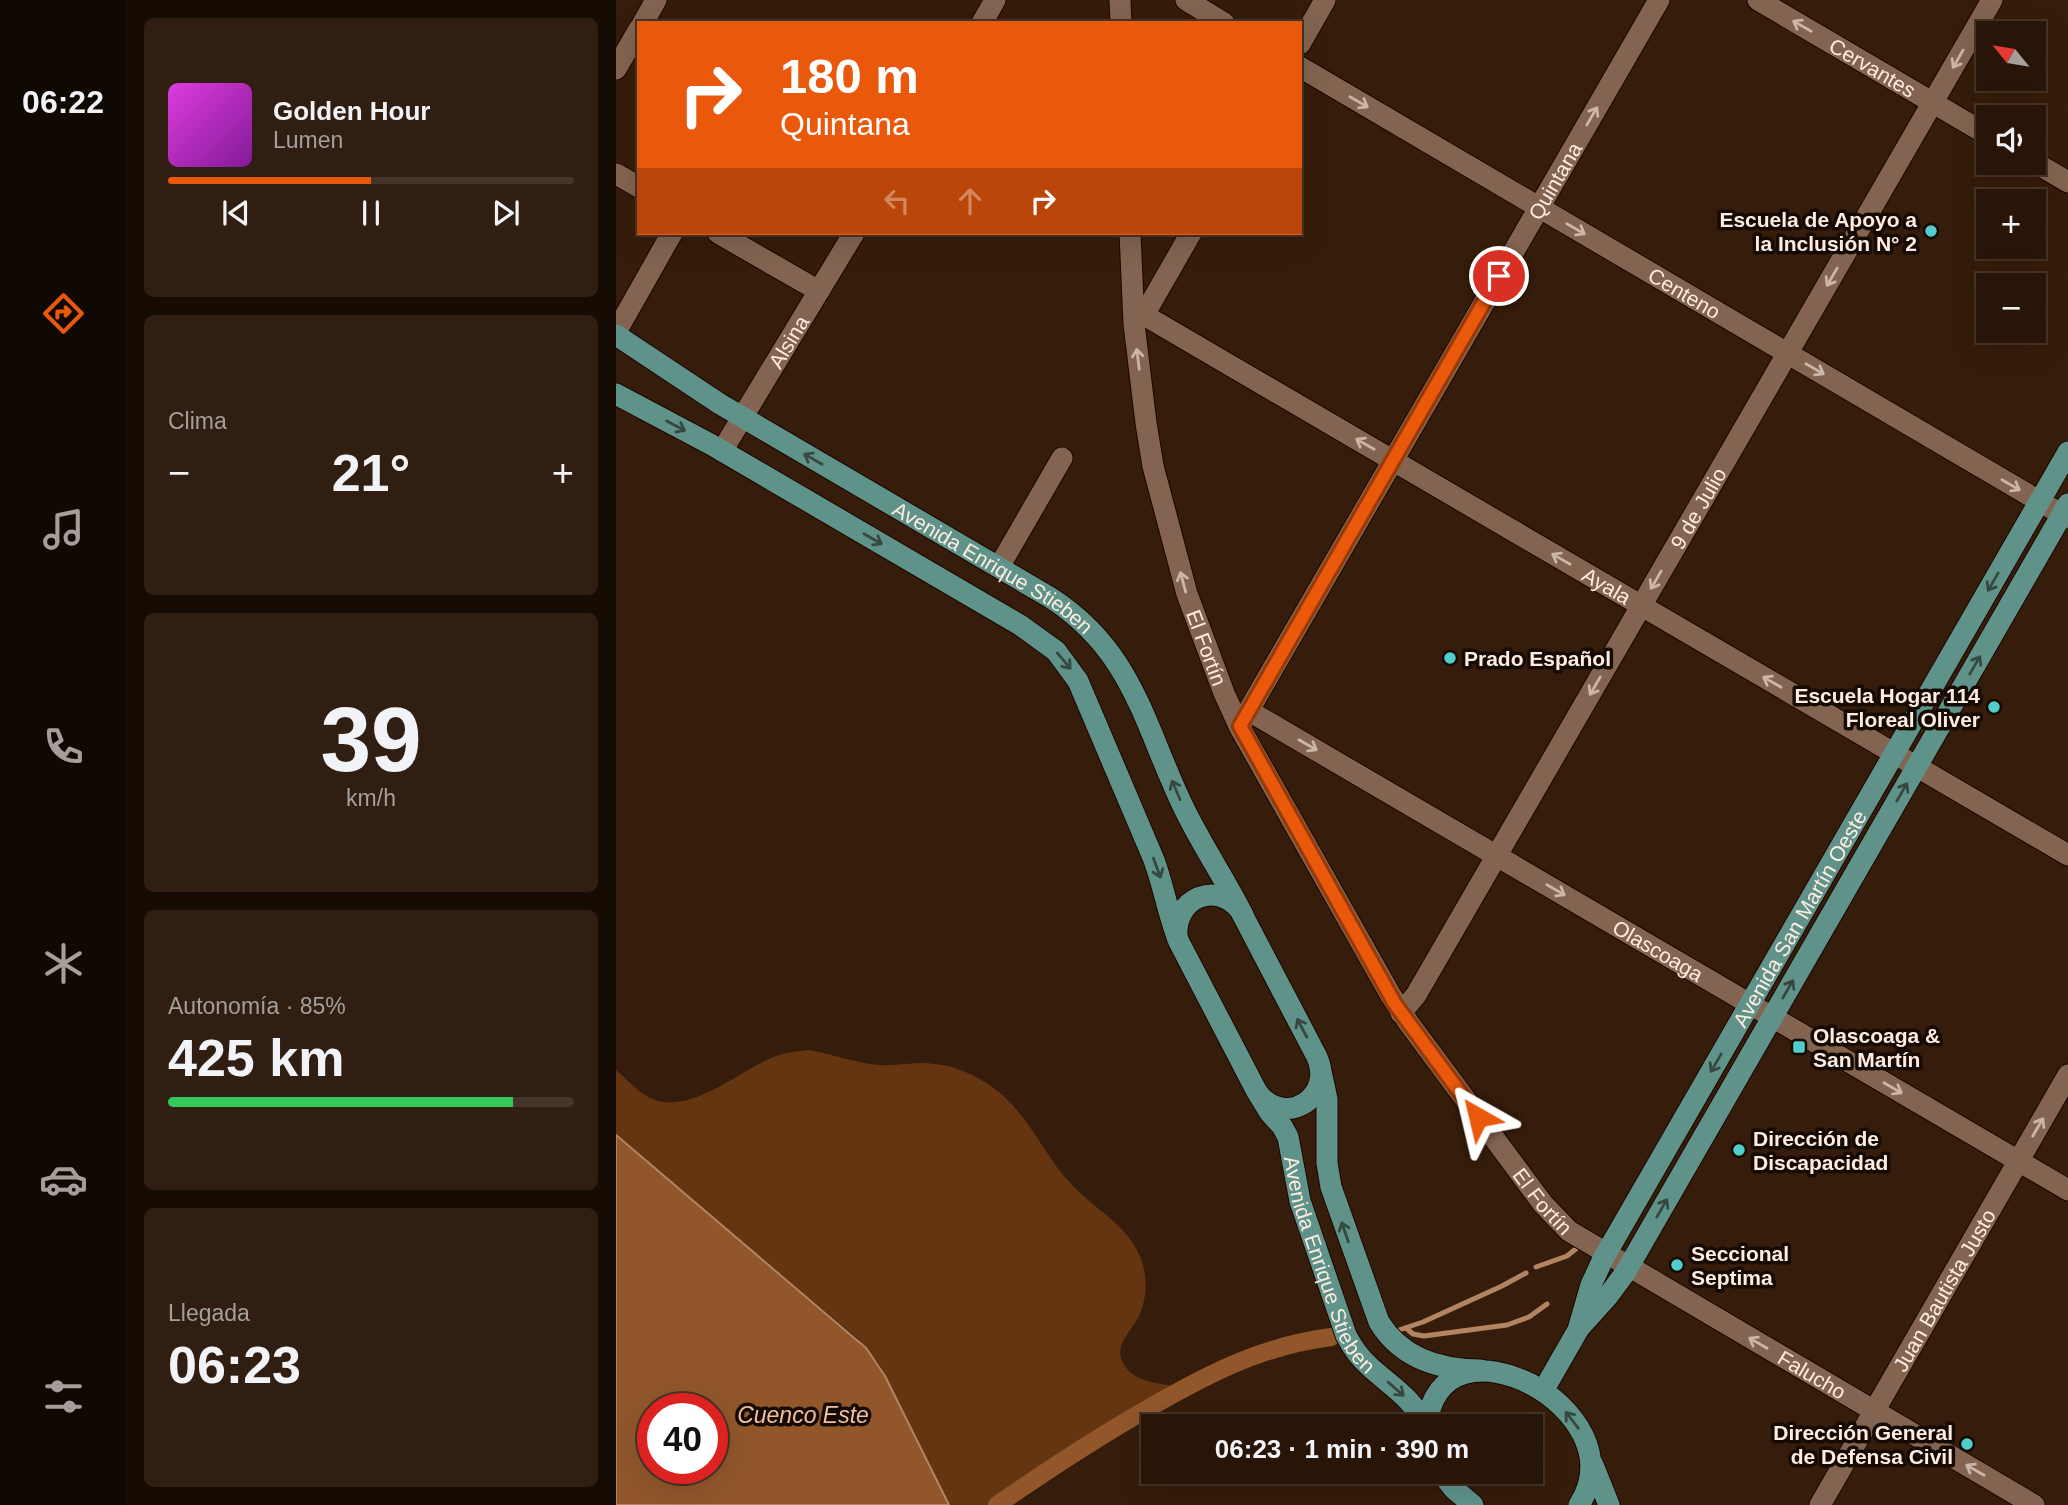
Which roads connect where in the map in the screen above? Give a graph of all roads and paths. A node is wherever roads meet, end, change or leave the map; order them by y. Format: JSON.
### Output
{"nodes":[{"id":1,"x":656,"y":0,"type":"edge"},
{"id":2,"x":995,"y":0,"type":"edge"},
{"id":3,"x":1120,"y":0,"type":"edge"},
{"id":4,"x":1186,"y":0,"type":"edge"},
{"id":5,"x":1325,"y":0,"type":"edge"},
{"id":6,"x":1659,"y":0,"type":"edge"},
{"id":7,"x":1758,"y":0,"type":"edge"},
{"id":8,"x":1992,"y":0,"type":"edge"},
{"id":9,"x":644,"y":21,"type":"edge"},
{"id":10,"x":983,"y":21,"type":"edge"},
{"id":11,"x":1121,"y":21,"type":"edge"},
{"id":12,"x":1221,"y":21,"type":"edge"},
{"id":13,"x":637,"y":33,"type":"edge"},
{"id":14,"x":1302,"y":40,"type":"edge"},
{"id":15,"x":1302,"y":68,"type":"edge"},
{"id":16,"x":616,"y":69,"type":"edge"},
{"id":17,"x":1933,"y":103,"type":"junction"},
{"id":18,"x":1976,"y":128,"type":"edge"},
{"id":19,"x":2046,"y":169,"type":"edge"},
{"id":20,"x":616,"y":174,"type":"edge"},
{"id":21,"x":2068,"y":182,"type":"edge"},
{"id":22,"x":637,"y":186,"type":"edge"},
{"id":23,"x":1539,"y":208,"type":"junction"},
{"id":24,"x":670,"y":235,"type":"edge"},
{"id":25,"x":721,"y":235,"type":"edge"},
{"id":26,"x":853,"y":235,"type":"edge"},
{"id":27,"x":1130,"y":235,"type":"edge"},
{"id":28,"x":1190,"y":235,"type":"edge"},
{"id":29,"x":819,"y":291,"type":"junction"},
{"id":30,"x":1139,"y":315,"type":"junction"},
{"id":31,"x":616,"y":333,"type":"edge"},
{"id":32,"x":1788,"y":353,"type":"junction"},
{"id":33,"x":616,"y":394,"type":"edge"},
{"id":34,"x":742,"y":417,"type":"junction"},
{"id":35,"x":722,"y":451,"type":"junction"},
{"id":36,"x":2068,"y":452,"type":"edge"},
{"id":37,"x":1062,"y":458,"type":"dead end"},
{"id":38,"x":1393,"y":461,"type":"junction"},
{"id":39,"x":2039,"y":501,"type":"junction"},
{"id":40,"x":2066,"y":512,"type":"edge"},
{"id":41,"x":999,"y":568,"type":"junction"},
{"id":42,"x":1642,"y":606,"type":"junction"},
{"id":43,"x":1244,"y":719,"type":"junction"},
{"id":44,"x":1894,"y":753,"type":"junction"},
{"id":45,"x":1917,"y":766,"type":"junction"},
{"id":46,"x":2068,"y":855,"type":"edge"},
{"id":47,"x":1497,"y":856,"type":"junction"},
{"id":48,"x":1243,"y":915,"type":"junction"},
{"id":49,"x":1179,"y":942,"type":"junction"},
{"id":50,"x":1750,"y":1004,"type":"junction"},
{"id":51,"x":1401,"y":1013,"type":"junction"},
{"id":52,"x":1772,"y":1017,"type":"junction"},
{"id":53,"x":1320,"y":1067,"type":"junction"},
{"id":54,"x":2068,"y":1075,"type":"edge"},
{"id":55,"x":1256,"y":1090,"type":"junction"},
{"id":56,"x":2018,"y":1161,"type":"junction"},
{"id":57,"x":2068,"y":1190,"type":"edge"},
{"id":58,"x":1606,"y":1254,"type":"junction"},
{"id":59,"x":1628,"y":1267,"type":"junction"},
{"id":60,"x":1363,"y":1281,"type":"junction"},
{"id":61,"x":1330,"y":1292,"type":"junction"},
{"id":62,"x":1578,"y":1329,"type":"junction"},
{"id":63,"x":1481,"y":1370,"type":"junction"},
{"id":64,"x":1543,"y":1391,"type":"junction"},
{"id":65,"x":1874,"y":1411,"type":"junction"},
{"id":66,"x":1418,"y":1414,"type":"edge"},
{"id":67,"x":1429,"y":1414,"type":"edge"},
{"id":68,"x":1590,"y":1455,"type":"junction"},
{"id":69,"x":1450,"y":1484,"type":"edge"},
{"id":70,"x":1471,"y":1504,"type":"edge"},
{"id":71,"x":1579,"y":1505,"type":"edge"},
{"id":72,"x":1609,"y":1505,"type":"edge"},
{"id":73,"x":1820,"y":1505,"type":"edge"},
{"id":74,"x":2034,"y":1505,"type":"edge"}],
"edges":[{"from":1,"to":9,"type":"street"},
{"from":2,"to":10,"type":"street"},
{"from":3,"to":11,"type":"street"},
{"from":4,"to":12,"type":"street"},
{"from":5,"to":14,"type":"street"},
{"from":23,"to":6,"type":"street","name":"Quintana","one_way":true},
{"from":17,"to":7,"type":"street","name":"Cervantes","one_way":true},
{"from":8,"to":17,"type":"street","name":"9 de Julio","one_way":true},
{"from":13,"to":16,"type":"street"},
{"from":15,"to":23,"type":"street","name":"Centeno","one_way":true},
{"from":17,"to":18,"type":"street","name":"Cervantes"},
{"from":17,"to":32,"type":"street","name":"9 de Julio","one_way":true},
{"from":19,"to":21,"type":"street"},
{"from":20,"to":22,"type":"street"},
{"from":23,"to":32,"type":"street","name":"Centeno","one_way":true},
{"from":23,"to":38,"type":"street","name":"Quintana"},
{"from":24,"to":31,"type":"street"},
{"from":25,"to":29,"type":"street"},
{"from":26,"to":29,"type":"street","name":"Alsina"},
{"from":27,"to":30,"type":"street","name":"El Fortín"},
{"from":28,"to":30,"type":"street"},
{"from":29,"to":34,"type":"street","name":"Alsina"},
{"from":38,"to":30,"type":"street","name":"Ayala","one_way":true},
{"from":43,"to":30,"type":"street","name":"El Fortín","one_way":true},
{"from":31,"to":34,"type":"main road","name":"Avenida Enrique Stieben"},
{"from":32,"to":39,"type":"street","name":"Centeno","one_way":true},
{"from":32,"to":42,"type":"street","name":"9 de Julio","one_way":true},
{"from":33,"to":35,"type":"main road","name":"Avenida Enrique Stieben","one_way":true},
{"from":34,"to":35,"type":"street","name":"Alsina"},
{"from":41,"to":34,"type":"main road","name":"Avenida Enrique Stieben","one_way":true},
{"from":35,"to":49,"type":"main road","name":"Avenida Enrique Stieben","one_way":true},
{"from":36,"to":39,"type":"main road","name":"Avenida San Martín Oeste"},
{"from":37,"to":41,"type":"street"},
{"from":42,"to":38,"type":"street","name":"Ayala","one_way":true},
{"from":38,"to":43,"type":"street","name":"Quintana"},
{"from":39,"to":40,"type":"street","name":"Centeno"},
{"from":39,"to":44,"type":"main road","name":"Avenida San Martín Oeste","one_way":true},
{"from":45,"to":40,"type":"main road","name":"Avenida San Martín Oeste","one_way":true},
{"from":48,"to":41,"type":"main road","name":"Avenida Enrique Stieben","one_way":true},
{"from":44,"to":42,"type":"street","name":"Ayala","one_way":true},
{"from":42,"to":47,"type":"street","name":"9 de Julio","one_way":true},
{"from":43,"to":47,"type":"street","name":"Olascoaga","one_way":true},
{"from":43,"to":51,"type":"street","name":"El Fortín"},
{"from":44,"to":45,"type":"street","name":"Ayala"},
{"from":44,"to":50,"type":"main road","name":"Avenida San Martín Oeste"},
{"from":45,"to":46,"type":"street","name":"Ayala"},
{"from":52,"to":45,"type":"main road","name":"Avenida San Martín Oeste","one_way":true},
{"from":47,"to":50,"type":"street","name":"Olascoaga","one_way":true},
{"from":47,"to":51,"type":"street","name":"9 de Julio"},
{"from":48,"to":49,"type":"main road","name":"Avenida Enrique Stieben"},
{"from":53,"to":48,"type":"main road","name":"Avenida Enrique Stieben","one_way":true},
{"from":49,"to":55,"type":"main road","name":"Avenida Enrique Stieben"},
{"from":50,"to":52,"type":"street","name":"Olascoaga"},
{"from":50,"to":58,"type":"main road","name":"Avenida San Martín Oeste","one_way":true},
{"from":51,"to":58,"type":"street","name":"El Fortín"},
{"from":52,"to":56,"type":"street","name":"Olascoaga","one_way":true},
{"from":59,"to":52,"type":"main road","name":"Avenida San Martín Oeste","one_way":true},
{"from":53,"to":55,"type":"main road","name":"Avenida Enrique Stieben"},
{"from":60,"to":53,"type":"main road","one_way":true},
{"from":56,"to":54,"type":"street","name":"Juan Bautista Justo","one_way":true},
{"from":55,"to":61,"type":"main road","name":"Avenida Enrique Stieben"},
{"from":56,"to":57,"type":"street","name":"Olascoaga"},
{"from":56,"to":65,"type":"street","name":"Juan Bautista Justo"},
{"from":58,"to":59,"type":"street","name":"El Fortín"},
{"from":58,"to":62,"type":"main road","name":"Avenida San Martín Oeste"},
{"from":59,"to":62,"type":"main road","name":"Avenida San Martín Oeste"},
{"from":65,"to":59,"type":"street","name":"Falucho","one_way":true},
{"from":60,"to":61,"type":"main road"},
{"from":60,"to":63,"type":"main road"},
{"from":61,"to":66,"type":"main road","name":"Avenida Enrique Stieben","one_way":true},
{"from":62,"to":64,"type":"main road","name":"Avenida San Martín Oeste"},
{"from":63,"to":64,"type":"main road"},
{"from":63,"to":67,"type":"main road"},
{"from":68,"to":64,"type":"main road","one_way":true},
{"from":65,"to":73,"type":"street","name":"Juan Bautista Justo"},
{"from":74,"to":65,"type":"street","name":"Falucho","one_way":true},
{"from":68,"to":71,"type":"main road"},
{"from":68,"to":72,"type":"main road"},
{"from":69,"to":70,"type":"main road"}]}
